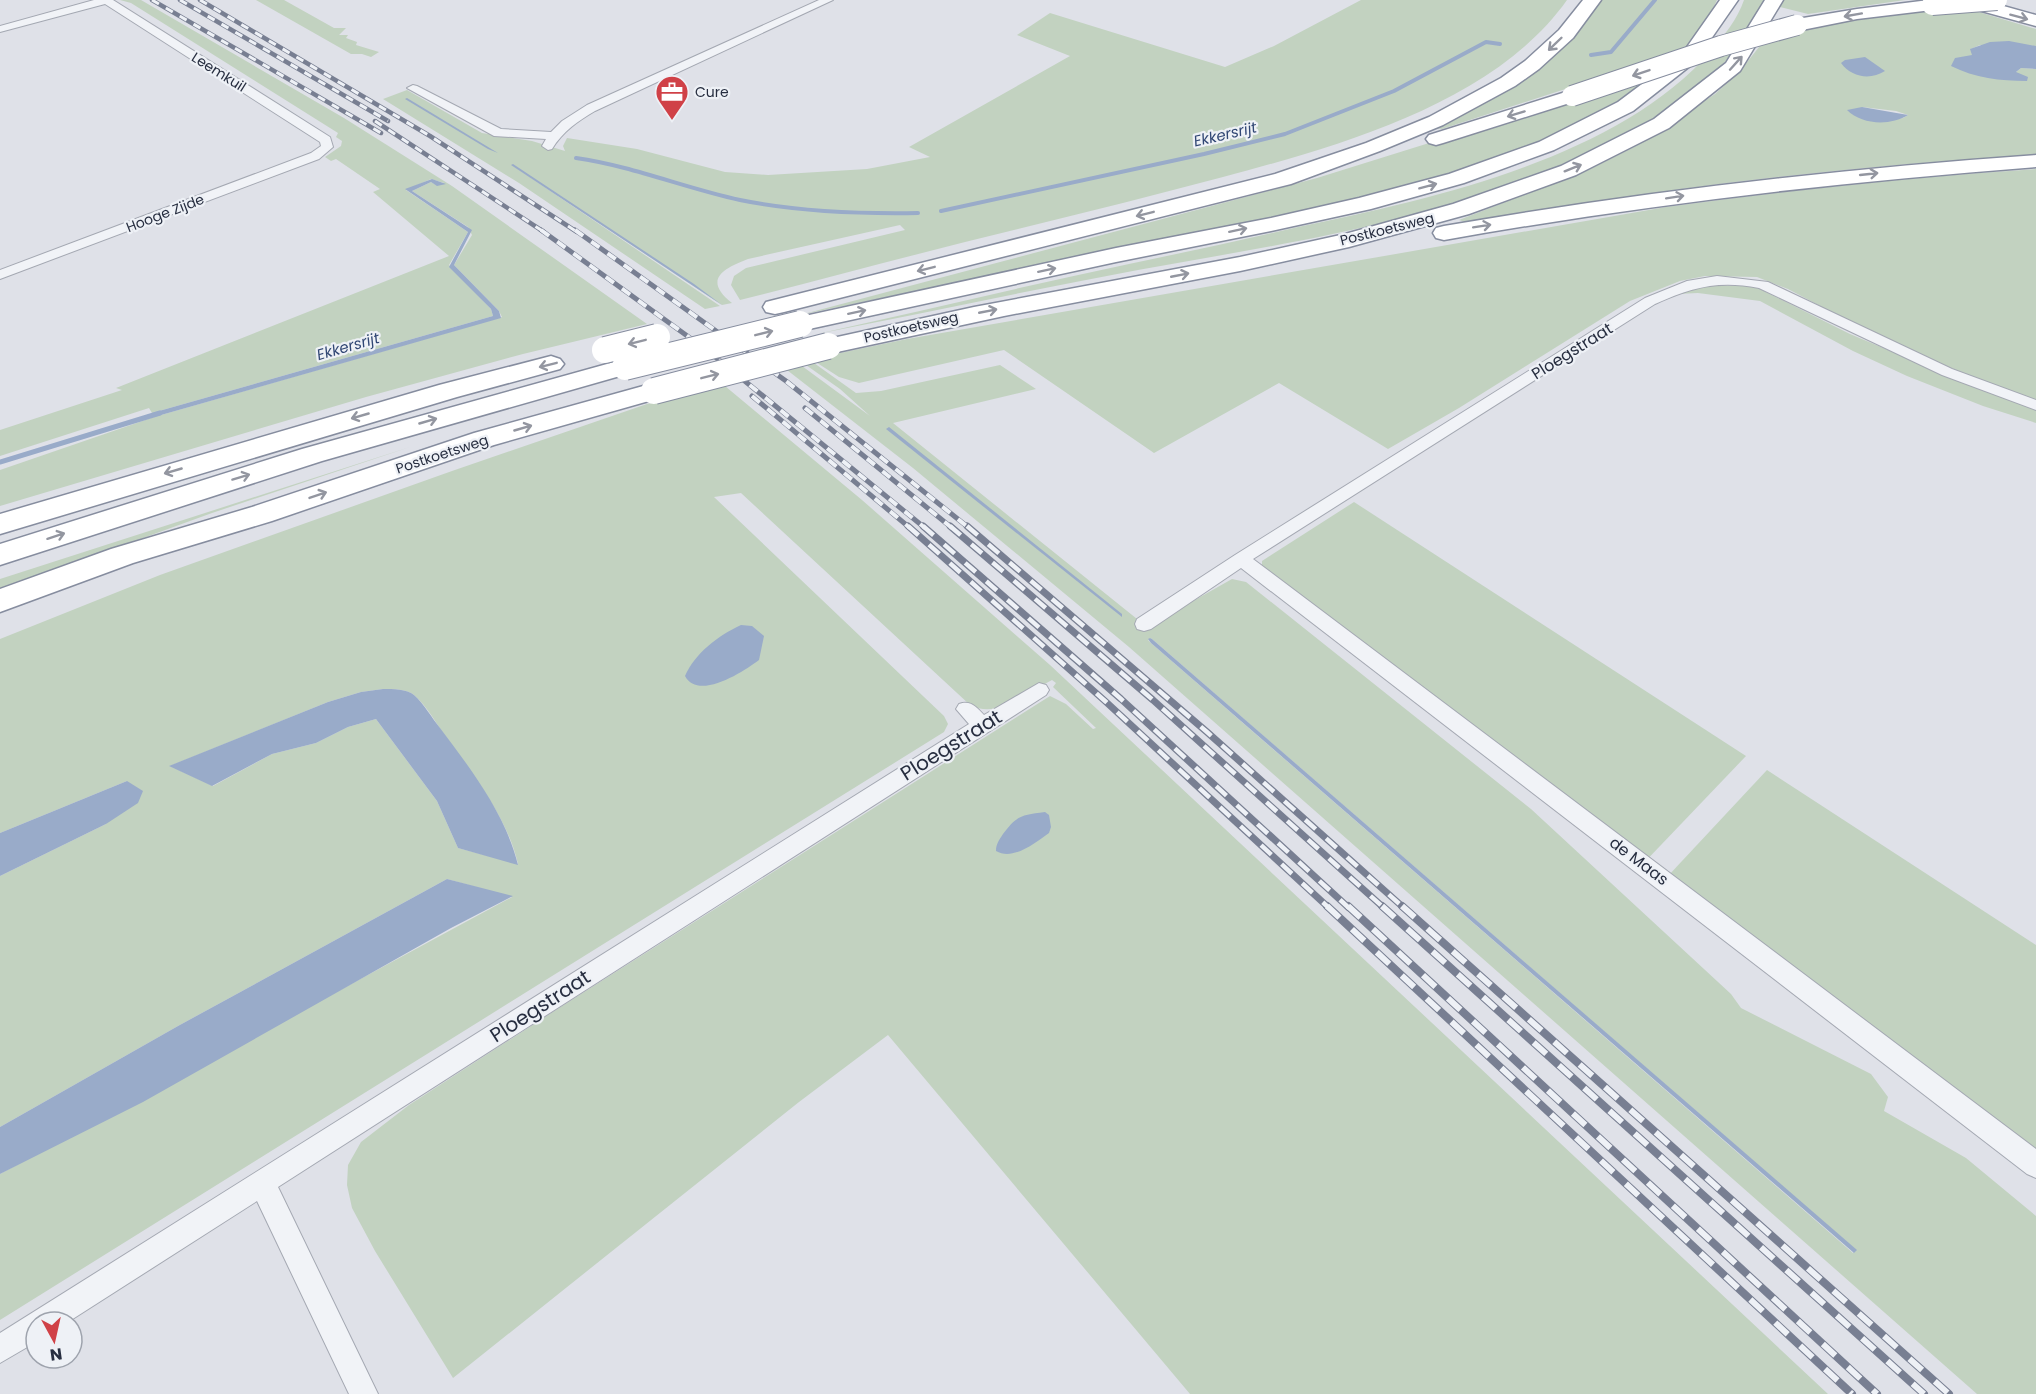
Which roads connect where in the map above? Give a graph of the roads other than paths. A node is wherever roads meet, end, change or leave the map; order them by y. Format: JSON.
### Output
{"nodes":[{"id":1,"x":106,"y":0,"type":"edge"},
{"id":2,"x":828,"y":0,"type":"edge"},
{"id":3,"x":1592,"y":0,"type":"edge"},
{"id":4,"x":1729,"y":0,"type":"edge"},
{"id":5,"x":1774,"y":0,"type":"edge"},
{"id":6,"x":1962,"y":0,"type":"edge"},
{"id":7,"x":1997,"y":0,"type":"edge"},
{"id":8,"x":2036,"y":21,"type":"edge"},
{"id":9,"x":0,"y":29,"type":"edge"},
{"id":10,"x":413,"y":88,"type":"dead end"},
{"id":11,"x":327,"y":147,"type":"joint"},
{"id":12,"x":2036,"y":161,"type":"edge"},
{"id":13,"x":1283,"y":179,"type":"junction"},
{"id":14,"x":1238,"y":265,"type":"junction"},
{"id":15,"x":0,"y":275,"type":"edge"},
{"id":16,"x":615,"y":359,"type":"junction"},
{"id":17,"x":2036,"y":405,"type":"edge"},
{"id":18,"x":262,"y":514,"type":"junction"},
{"id":19,"x":0,"y":524,"type":"edge"},
{"id":20,"x":0,"y":555,"type":"edge"},
{"id":21,"x":1242,"y":559,"type":"junction"},
{"id":22,"x":0,"y":601,"type":"edge"},
{"id":23,"x":0,"y":622,"type":"edge"},
{"id":24,"x":1144,"y":624,"type":"dead end"},
{"id":25,"x":1039,"y":690,"type":"dead end"},
{"id":26,"x":2036,"y":1165,"type":"edge"},
{"id":27,"x":263,"y":1184,"type":"junction"},
{"id":28,"x":62,"y":1310,"type":"edge"},
{"id":29,"x":24,"y":1334,"type":"edge"},
{"id":30,"x":0,"y":1349,"type":"edge"},
{"id":31,"x":364,"y":1394,"type":"edge"}],
"edges":[{"from":1,"to":9,"type":"street"},
{"from":1,"to":11,"type":"street","name":"Leemkuil"},
{"from":2,"to":10,"type":"street"},
{"from":3,"to":13,"type":"highway","name":"Postkoetsweg","one_way":true},
{"from":16,"to":4,"type":"highway","name":"Postkoetsweg","one_way":true,"bridge":true},
{"from":14,"to":5,"type":"highway","name":"Postkoetsweg","one_way":true},
{"from":6,"to":8,"type":"highway","one_way":true},
{"from":7,"to":13,"type":"highway","one_way":true,"bridge":true},
{"from":11,"to":15,"type":"street","name":"Hooge Zijde"},
{"from":14,"to":12,"type":"highway","one_way":true},
{"from":13,"to":16,"type":"highway","name":"Postkoetsweg","one_way":true,"bridge":true},
{"from":18,"to":14,"type":"highway","name":"Postkoetsweg","one_way":true,"bridge":true},
{"from":16,"to":19,"type":"highway","name":"Postkoetsweg","one_way":true},
{"from":20,"to":16,"type":"highway","name":"Postkoetsweg","one_way":true},
{"from":17,"to":21,"type":"street","name":"Ploegstraat"},
{"from":18,"to":22,"type":"highway","name":"Postkoetsweg"},
{"from":18,"to":23,"type":"highway"},
{"from":21,"to":24,"type":"street","name":"Ploegstraat"},
{"from":21,"to":26,"type":"street","name":"de Maas"},
{"from":25,"to":27,"type":"street","name":"Ploegstraat"},
{"from":27,"to":28,"type":"street","name":"Ploegstraat"},
{"from":27,"to":31,"type":"street"},
{"from":29,"to":30,"type":"street"}]}
